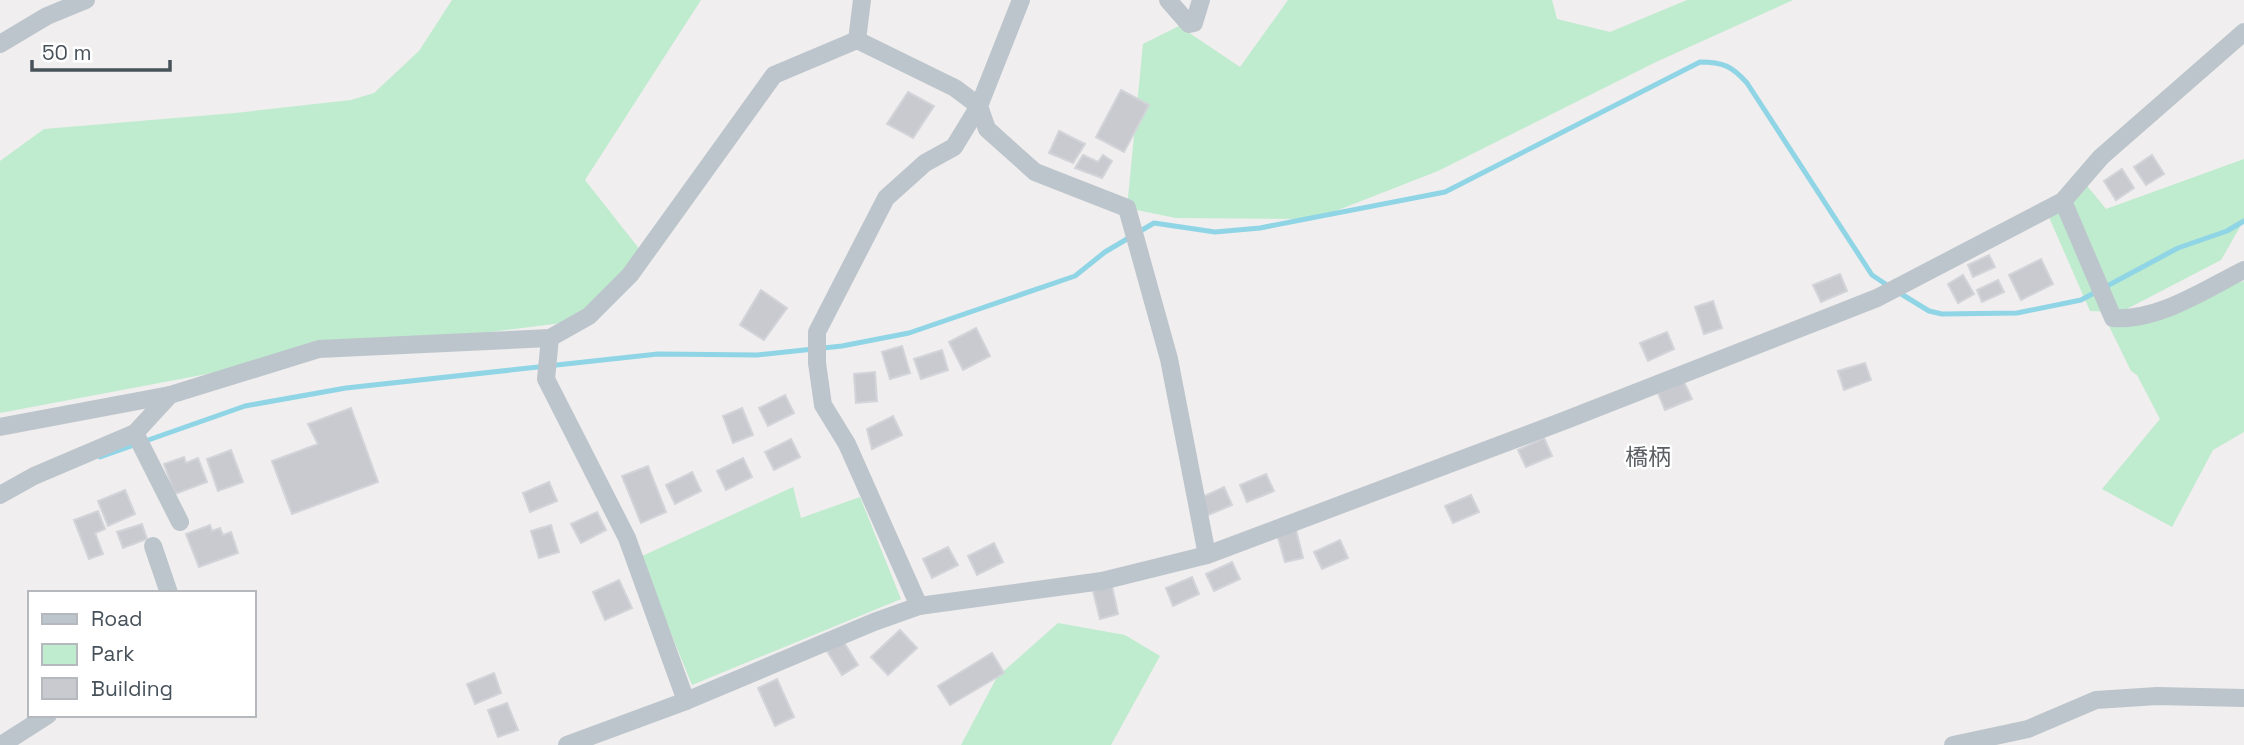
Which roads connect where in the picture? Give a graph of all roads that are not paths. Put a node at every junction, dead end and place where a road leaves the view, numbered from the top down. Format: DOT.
graph roads {
  1 [pos="86,0"];
  2 [pos="862,0"];
  3 [pos="1021,0"];
  4 [pos="1168,0"];
  5 [pos="1201,0"];
  6 [pos="2244,32"];
  7 [pos="857,40"];
  8 [pos="0,44"];
  9 [pos="979,106"];
  10 [pos="2063,201"];
  11 [pos="2244,270"];
  12 [pos="549,347"];
  13 [pos="170,395"];
  14 [pos="0,427"];
  15 [pos="138,439"];
  16 [pos="0,495"];
  17 [pos="180,522"];
  18 [pos="153,546"];
  19 [pos="1207,555"];
  20 [pos="168,591"];
  21 [pos="919,606"];
  22 [pos="2244,698"];
  23 [pos="686,701"];
  24 [pos="45,717"];
  25 [pos="1,745"];
  26 [pos="567,745"];
  27 [pos="1953,745"];
  1 -- 8 [label="street"];
  2 -- 7 [label="street"];
  3 -- 9 [label="street"];
  4 -- 5 [label="street"];
  6 -- 10 [label="street"];
  7 -- 9 [label="street"];
  7 -- 12 [label="street"];
  9 -- 19 [label="street"];
  9 -- 21 [label="street"];
  10 -- 11 [label="street"];
  10 -- 19 [label="street"];
  12 -- 13 [label="street"];
  12 -- 23 [label="street"];
  13 -- 14 [label="street"];
  13 -- 15 [label="street"];
  15 -- 16 [label="street"];
  15 -- 17 [label="street"];
  18 -- 20 [label="street"];
  19 -- 21 [label="street"];
  21 -- 23 [label="street"];
  22 -- 27 [label="street"];
  23 -- 26 [label="street"];
  24 -- 25 [label="street"];
}
